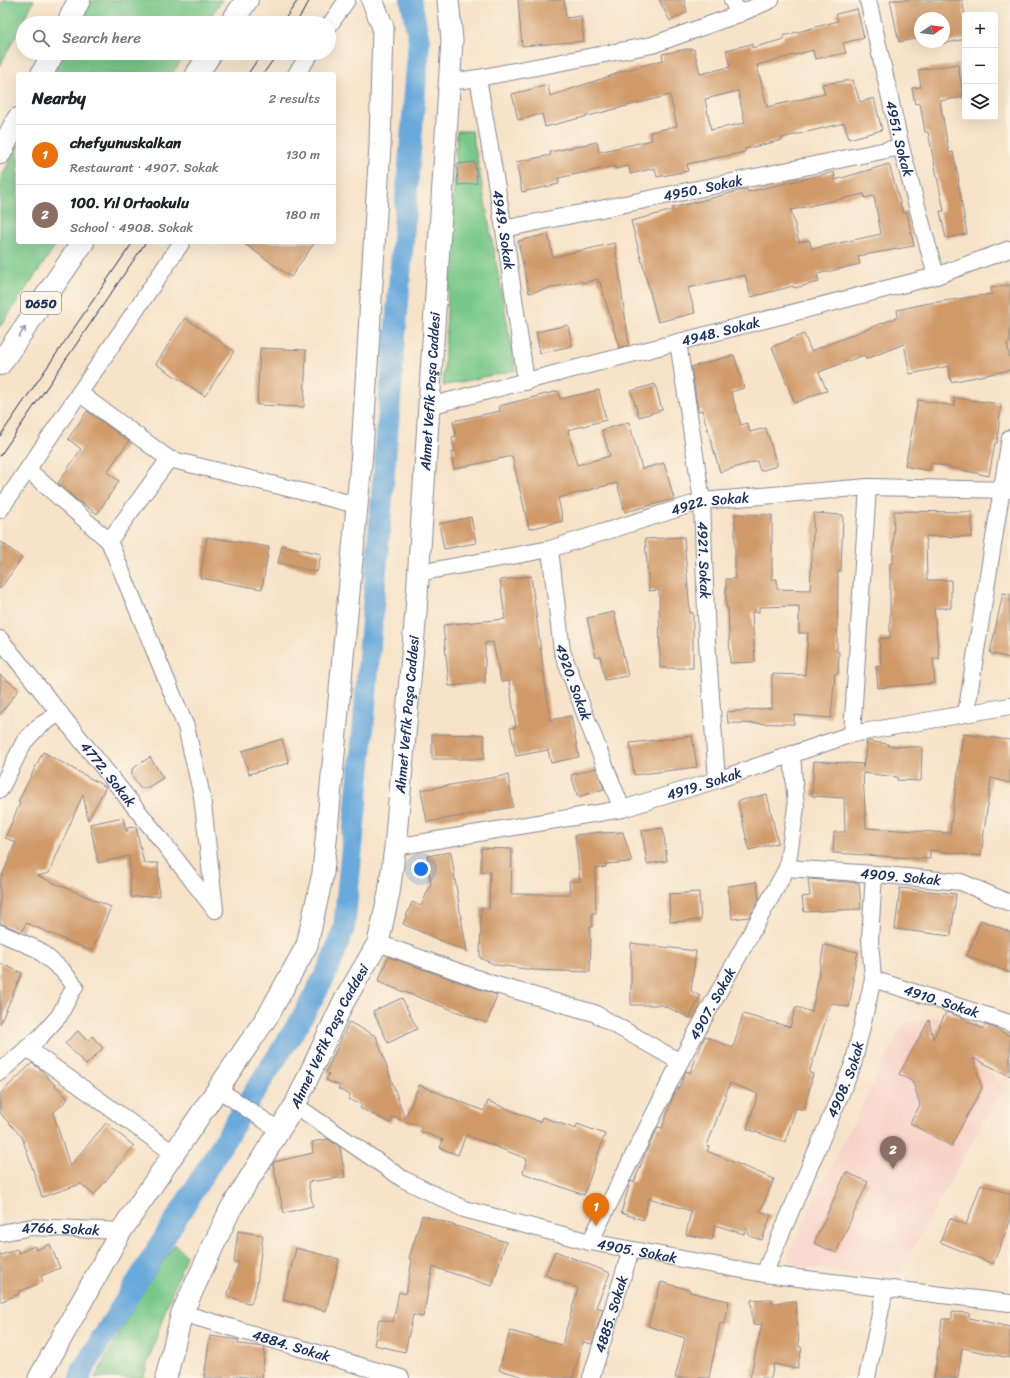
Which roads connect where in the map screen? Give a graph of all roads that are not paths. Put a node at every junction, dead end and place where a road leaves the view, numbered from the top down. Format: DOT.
graph roads {
  1 [pos="79,0"];
  2 [pos="247,0"];
  3 [pos="347,0"];
  4 [pos="372,0"];
  5 [pos="448,0"];
  6 [pos="771,0"];
  7 [pos="868,0"];
  8 [pos="735,7"];
  9 [pos="71,16"];
  10 [pos="236,16"];
  11 [pos="336,16"];
  12 [pos="49,60"];
  13 [pos="206,60"];
  14 [pos="306,60"];
  15 [pos="43,72"];
  16 [pos="198,72"];
  17 [pos="297,72"];
  18 [pos="478,78"];
  19 [pos="450,82"];
  20 [pos="16,123"];
  21 [pos="901,147"];
  22 [pos="0,153"];
  23 [pos="504,229"];
  24 [pos="82,244"];
  25 [pos="181,244"];
  26 [pos="1010,249"];
  27 [pos="936,276"];
  28 [pos="678,342"];
  29 [pos="0,364"];
  30 [pos="526,382"];
  31 [pos="79,394"];
  32 [pos="429,406"];
  33 [pos="1010,438"];
  34 [pos="169,459"];
  35 [pos="28,470"];
  36 [pos="868,487"];
  37 [pos="1006,489"];
  38 [pos="702,501"];
  39 [pos="357,505"];
  40 [pos="0,510"];
  41 [pos="109,541"];
  42 [pos="550,549"];
  43 [pos="418,573"];
  44 [pos="0,639"];
  45 [pos="1010,706"];
  46 [pos="60,714"];
  47 [pos="966,714"];
  48 [pos="852,734"];
  49 [pos="792,754"];
  50 [pos="717,780"];
  51 [pos="0,790"];
  52 [pos="622,809"];
  53 [pos="395,847"];
  54 [pos="787,868"];
  55 [pos="874,874"];
  56 [pos="1010,903"];
  57 [pos="0,933"];
  58 [pos="378,943"];
  59 [pos="873,979"];
  60 [pos="1010,1023"];
  61 [pos="27,1048"];
  62 [pos="680,1062"];
  63 [pos="0,1072"];
  64 [pos="218,1089"];
  65 [pos="296,1105"];
  66 [pos="280,1131"];
  67 [pos="173,1153"];
  68 [pos="121,1231"];
  69 [pos="0,1233"];
  70 [pos="590,1242"];
  71 [pos="631,1250"];
  72 [pos="764,1274"];
  73 [pos="885,1289"];
  74 [pos="1009,1300"];
  75 [pos="182,1313"];
  76 [pos="39,1378"];
  77 [pos="166,1378"];
  78 [pos="401,1378"];
  79 [pos="591,1378"];
  80 [pos="867,1378"];
  1 -- 9 [label="highway"];
  2 -- 10 [label="highway"];
  3 -- 11 [label="street"];
  4 -- 39 [label="street"];
  5 -- 19 [label="street, Ahmet Vefik Paşa Caddesi"];
  6 -- 8 [label="street"];
  7 -- 21 [label="street, 4951. Sokak"];
  8 -- 18 [label="street"];
  12 -- 15 [label="highway"];
  13 -- 16 [label="highway"];
  14 -- 17 [label="street"];
  18 -- 19 [label="street"];
  18 -- 23 [label="street, 4949. Sokak"];
  19 -- 32 [label="street, Ahmet Vefik Paşa Caddesi"];
  20 -- 22 [label="highway"];
  21 -- 23 [label="street, 4950. Sokak"];
  21 -- 27 [label="street, 4951. Sokak"];
  23 -- 30 [label="street, 4949. Sokak"];
  29 -- 24 [label="highway, D650, one-way"];
  25 -- 31 [label="street"];
  26 -- 27 [label="street, 4948. Sokak"];
  27 -- 28 [label="street, 4948. Sokak"];
  28 -- 30 [label="street, 4948. Sokak"];
  28 -- 38 [label="street, 4921. Sokak"];
  30 -- 32 [label="street, 4948. Sokak"];
  31 -- 34 [label="street"];
  31 -- 35 [label="street"];
  32 -- 43 [label="street, Ahmet Vefik Paşa Caddesi"];
  33 -- 37 [label="street"];
  34 -- 39 [label="street"];
  34 -- 41 [label="street"];
  35 -- 40 [label="street"];
  35 -- 41 [label="street"];
  36 -- 37 [label="street, 4922. Sokak"];
  36 -- 38 [label="street, 4922. Sokak"];
  36 -- 48 [label="street"];
  37 -- 47 [label="street"];
  38 -- 42 [label="street, 4922. Sokak"];
  38 -- 50 [label="street, 4921. Sokak"];
  39 -- 64 [label="street"];
  41 -- 46 [label="street, 4772. Sokak"];
  42 -- 43 [label="street, 4922. Sokak"];
  42 -- 52 [label="street, 4920. Sokak"];
  43 -- 53 [label="street, Ahmet Vefik Paşa Caddesi"];
  44 -- 46 [label="street, 4772. Sokak"];
  45 -- 47 [label="street, 4919. Sokak"];
  46 -- 51 [label="street"];
  47 -- 48 [label="street, 4919. Sokak"];
  48 -- 49 [label="street, 4919. Sokak"];
  49 -- 50 [label="street, 4919. Sokak"];
  49 -- 54 [label="street, 4907. Sokak"];
  50 -- 52 [label="street, 4919. Sokak"];
  52 -- 53 [label="street, 4919. Sokak"];
  53 -- 58 [label="street, Ahmet Vefik Paşa Caddesi"];
  54 -- 55 [label="street, 4909. Sokak"];
  54 -- 62 [label="street, 4907. Sokak"];
  55 -- 56 [label="street, 4909. Sokak"];
  55 -- 59 [label="street, 4908. Sokak"];
  57 -- 61 [label="street"];
  58 -- 62 [label="street"];
  58 -- 65 [label="street, Ahmet Vefik Paşa Caddesi"];
  59 -- 60 [label="street, 4910. Sokak"];
  59 -- 72 [label="street, 4908. Sokak"];
  61 -- 63 [label="street"];
  61 -- 67 [label="street"];
  62 -- 70 [label="street, 4907. Sokak"];
  64 -- 66 [label="street"];
  64 -- 67 [label="street"];
  65 -- 66 [label="street, Ahmet Vefik Paşa Caddesi"];
  65 -- 70 [label="street, 4905. Sokak"];
  66 -- 75 [label="street, Ahmet Vefik Paşa Caddesi"];
  67 -- 68 [label="street"];
  68 -- 69 [label="street, 4766. Sokak"];
  68 -- 76 [label="street"];
  70 -- 71 [label="street, 4905. Sokak"];
  71 -- 72 [label="street, 4905. Sokak"];
  71 -- 79 [label="street, 4885. Sokak"];
  72 -- 73 [label="street, 4905. Sokak"];
  73 -- 74 [label="street, 4905. Sokak"];
  73 -- 80 [label="street"];
  75 -- 77 [label="street, Ahmet Vefik Paşa Caddesi"];
  75 -- 78 [label="street, 4884. Sokak"];
}
